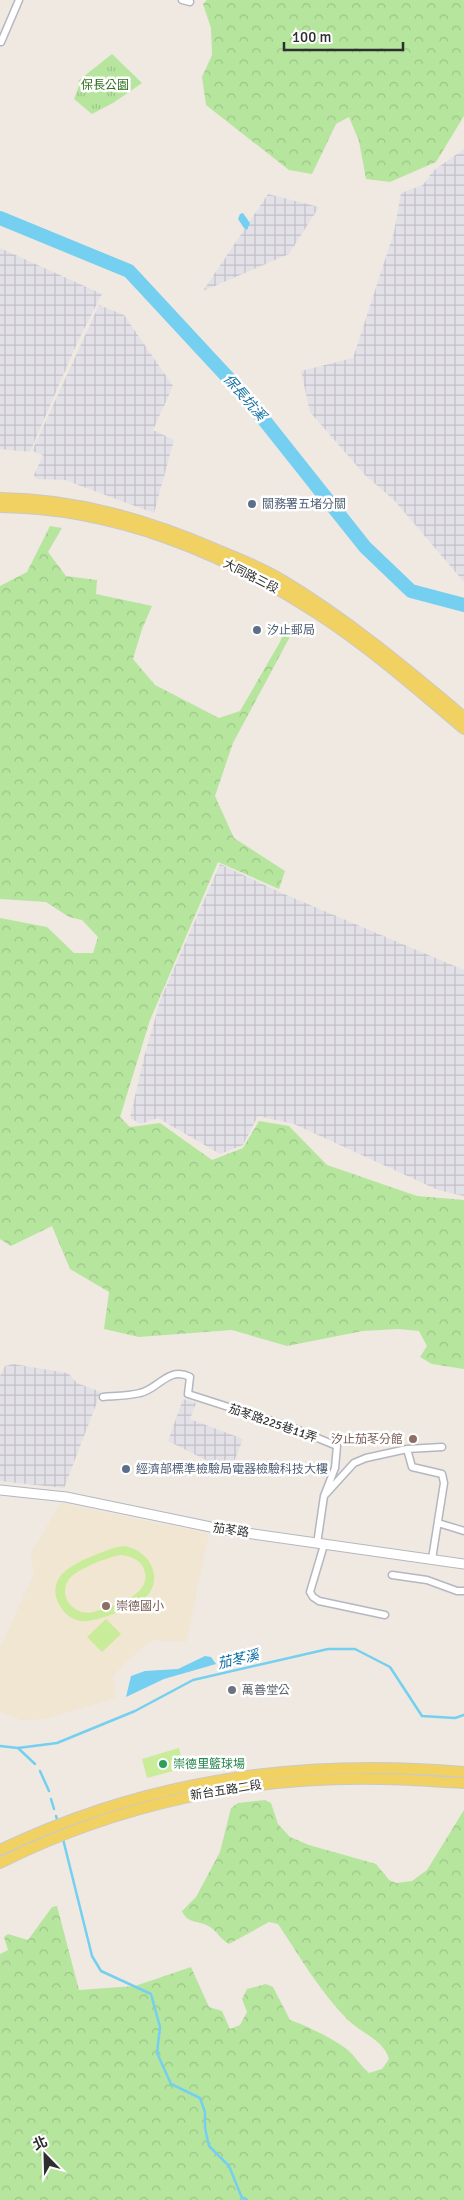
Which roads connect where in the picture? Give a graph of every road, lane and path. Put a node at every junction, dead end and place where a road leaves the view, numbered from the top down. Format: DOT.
graph roads {
  1 [pos="19,0"];
  2 [pos="182,0"];
  3 [pos="190,2"];
  4 [pos="1,42"];
  5 [pos="0,498"];
  6 [pos="0,507"];
  7 [pos="464,717"];
  8 [pos="464,729"];
  9 [pos="104,1397"];
  10 [pos="442,1447"];
  11 [pos="407,1449"];
  12 [pos="0,1490"];
  13 [pos="324,1496"];
  14 [pos="438,1523"];
  15 [pos="464,1531"];
  16 [pos="321,1544"];
  17 [pos="432,1559"];
  18 [pos="464,1564"];
  19 [pos="392,1575"];
  20 [pos="464,1591"];
  21 [pos="385,1615"];
  22 [pos="464,1772"];
  23 [pos="464,1783"];
  24 [pos="0,1850"];
  25 [pos="0,1863"];
  1 -- 4 [label="street"];
  2 -- 3 [label="street"];
  5 -- 7 [label="main road, 大同路三段"];
  6 -- 8 [label="main road, 大同路三段"];
  9 -- 13 [label="street, 茄苳路225巷11弄"];
  10 -- 11 [label="street"];
  11 -- 13 [label="street"];
  11 -- 14 [label="street"];
  12 -- 16 [label="street, 茄苳路"];
  13 -- 16 [label="street"];
  14 -- 15 [label="street"];
  14 -- 17 [label="street"];
  16 -- 17 [label="street, 茄苳路"];
  16 -- 21 [label="street"];
  17 -- 18 [label="street, 茄苳路"];
  19 -- 20 [label="street"];
  22 -- 24 [label="main road, 新台五路二段"];
  23 -- 25 [label="main road, 新台五路二段"];
}
